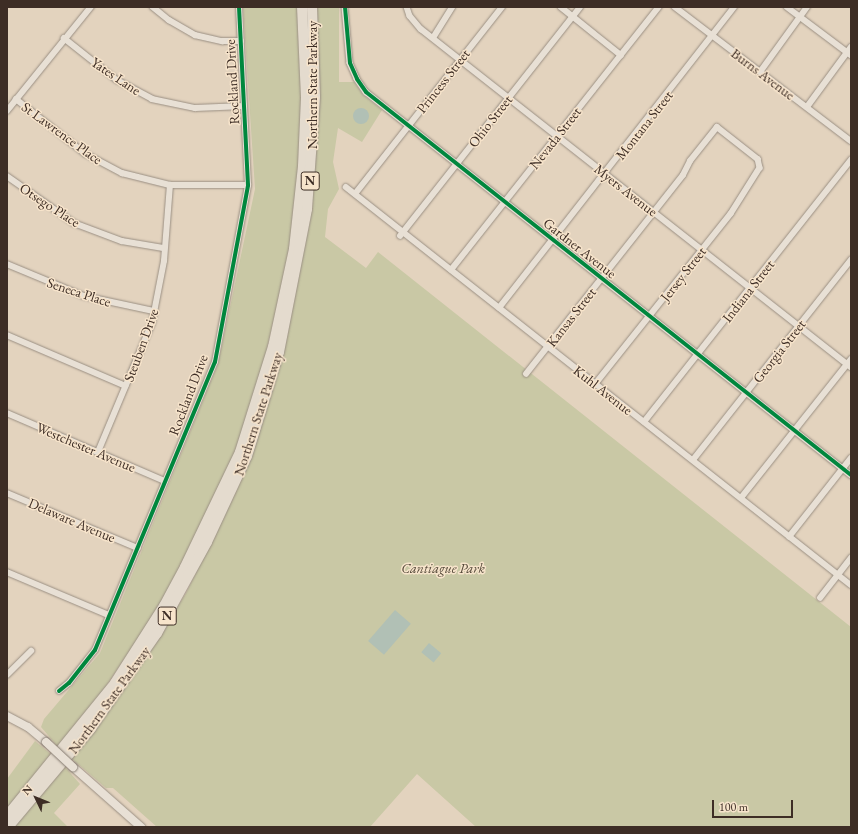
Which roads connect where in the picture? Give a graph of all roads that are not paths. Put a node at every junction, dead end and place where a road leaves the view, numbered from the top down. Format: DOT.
graph roads {
  1 [pos="91,7"];
  2 [pos="153,7"];
  3 [pos="239,7"];
  4 [pos="302,7"];
  5 [pos="312,7"];
  6 [pos="345,7"];
  7 [pos="408,7"];
  8 [pos="452,7"];
  9 [pos="502,7"];
  10 [pos="561,7"];
  11 [pos="580,7"];
  12 [pos="659,7"];
  13 [pos="675,7"];
  14 [pos="734,7"];
  15 [pos="787,7"];
  16 [pos="807,7"];
  17 [pos="573,16"];
  18 [pos="800,17"];
  19 [pos="713,36"];
  20 [pos="64,38"];
  21 [pos="433,38"];
  22 [pos="241,41"];
  23 [pos="850,52"];
  24 [pos="621,55"];
  25 [pos="460,60"];
  26 [pos="760,72"];
  27 [pos="509,98"];
  28 [pos="16,99"];
  29 [pos="244,106"];
  30 [pos="807,107"];
  31 [pos="7,111"];
  32 [pos="408,126"];
  33 [pos="717,127"];
  34 [pos="557,136"];
  35 [pos="851,141"];
  36 [pos="851,160"];
  37 [pos="456,164"];
  38 [pos="605,174"];
  39 [pos="7,176"];
  40 [pos="248,184"];
  41 [pos="170,186"];
  42 [pos="346,187"];
  43 [pos="355,194"];
  44 [pos="505,202"];
  45 [pos="654,212"];
  46 [pos="401,234"];
  47 [pos="553,240"];
  48 [pos="164,248"];
  49 [pos="702,250"];
  50 [pos="851,260"];
  51 [pos="7,264"];
  52 [pos="451,270"];
  53 [pos="601,278"];
  54 [pos="750,288"];
  55 [pos="499,308"];
  56 [pos="154,311"];
  57 [pos="650,317"];
  58 [pos="798,326"];
  59 [pos="7,335"];
  60 [pos="548,346"];
  61 [pos="276,349"];
  62 [pos="698,355"];
  63 [pos="851,359"];
  64 [pos="849,366"];
  65 [pos="269,372"];
  66 [pos="526,374"];
  67 [pos="596,384"];
  68 [pos="126,386"];
  69 [pos="746,393"];
  70 [pos="7,413"];
  71 [pos="644,422"];
  72 [pos="794,431"];
  73 [pos="98,452"];
  74 [pos="851,458"];
  75 [pos="693,460"];
  76 [pos="843,469"];
  77 [pos="851,476"];
  78 [pos="166,481"];
  79 [pos="7,493"];
  80 [pos="741,498"];
  81 [pos="789,537"];
  82 [pos="138,548"];
  83 [pos="851,558"];
  84 [pos="7,572"];
  85 [pos="838,575"];
  86 [pos="851,585"];
  87 [pos="820,598"];
  88 [pos="109,615"];
  89 [pos="31,651"];
  90 [pos="7,675"];
  91 [pos="59,691"];
  92 [pos="7,716"];
  93 [pos="7,816"];
  94 [pos="8,827"];
  95 [pos="141,827"];
  1 -- 20 [label="street"];
  2 -- 22 [label="street"];
  3 -- 22 [label="street, Rockland Drive"];
  4 -- 61 [label="highway, Northern State Parkway / N"];
  5 -- 61 [label="highway, Northern State Parkway / N"];
  6 -- 32 [label="street, Gardner Avenue"];
  7 -- 21 [label="street, Myers Avenue"];
  8 -- 21 [label="street"];
  9 -- 25 [label="street, Princess Street"];
  10 -- 17 [label="street"];
  11 -- 17 [label="street, Ohio Street"];
  12 -- 24 [label="street, Nevada Street"];
  13 -- 19 [label="street, Burns Avenue"];
  14 -- 19 [label="street, Montana Street"];
  15 -- 18 [label="street"];
  16 -- 18 [label="street"];
  17 -- 24 [label="street"];
  17 -- 27 [label="street, Ohio Street"];
  18 -- 23 [label="street"];
  18 -- 26 [label="street"];
  19 -- 26 [label="street, Burns Avenue"];
  19 -- 38 [label="street, Montana Street"];
  20 -- 28 [label="street"];
  20 -- 29 [label="street, Yates Lane"];
  21 -- 25 [label="street, Myers Avenue"];
  22 -- 29 [label="street, Rockland Drive"];
  23 -- 30 [label="street"];
  24 -- 34 [label="street, Nevada Street"];
  25 -- 27 [label="street, Myers Avenue"];
  25 -- 32 [label="street, Princess Street"];
  26 -- 30 [label="street, Burns Avenue"];
  27 -- 34 [label="street, Myers Avenue"];
  27 -- 37 [label="street, Ohio Street"];
  28 -- 31 [label="street"];
  28 -- 41 [label="street, St Lawrence Place"];
  29 -- 40 [label="street, Rockland Drive"];
  30 -- 35 [label="street, Burns Avenue"];
  32 -- 37 [label="street, Gardner Avenue"];
  32 -- 43 [label="street, Princess Street"];
  33 -- 45 [label="street, Kansas Street"];
  33 -- 49 [label="street, Jersey Street"];
  34 -- 38 [label="street, Myers Avenue"];
  34 -- 44 [label="street, Nevada Street"];
  36 -- 54 [label="street, Indiana Street"];
  37 -- 44 [label="street, Gardner Avenue"];
  37 -- 46 [label="street, Ohio Street"];
  38 -- 45 [label="street, Myers Avenue"];
  38 -- 47 [label="street, Montana Street"];
  39 -- 48 [label="street, Otsego Place"];
  40 -- 41 [label="street, St Lawrence Place"];
  40 -- 78 [label="street, Rockland Drive"];
  41 -- 48 [label="street, Steuben Drive"];
  42 -- 43 [label="street, Kuhl Avenue"];
  43 -- 46 [label="street, Kuhl Avenue"];
  44 -- 47 [label="street, Gardner Avenue"];
  44 -- 52 [label="street, Nevada Street"];
  45 -- 49 [label="street, Myers Avenue"];
  45 -- 53 [label="street, Kansas Street"];
  46 -- 52 [label="street, Kuhl Avenue"];
  47 -- 53 [label="street, Gardner Avenue"];
  47 -- 55 [label="street, Montana Street"];
  48 -- 56 [label="street, Steuben Drive"];
  49 -- 54 [label="street, Myers Avenue"];
  49 -- 57 [label="street, Jersey Street"];
  50 -- 58 [label="street, Georgia Street"];
  51 -- 56 [label="street, Seneca Place"];
  52 -- 55 [label="street, Kuhl Avenue"];
  53 -- 57 [label="street, Gardner Avenue"];
  53 -- 60 [label="street, Kansas Street"];
  54 -- 58 [label="street, Myers Avenue"];
  54 -- 62 [label="street, Indiana Street"];
  55 -- 60 [label="street, Kuhl Avenue"];
  56 -- 68 [label="street, Steuben Drive"];
  57 -- 62 [label="street, Gardner Avenue"];
  57 -- 67 [label="street, Jersey Street"];
  58 -- 64 [label="street, Myers Avenue"];
  58 -- 69 [label="street, Georgia Street"];
  59 -- 68 [label="street"];
  60 -- 66 [label="street, Kansas Street"];
  60 -- 67 [label="street, Kuhl Avenue"];
  61 -- 65 [label="highway, Northern State Parkway / N"];
  62 -- 69 [label="street, Gardner Avenue"];
  62 -- 71 [label="street, Indiana Street"];
  63 -- 64 [label="street"];
  64 -- 72 [label="street"];
  65 -- 93 [label="highway, Northern State Parkway / N"];
  65 -- 94 [label="highway, Northern State Parkway / N"];
  67 -- 71 [label="street, Kuhl Avenue"];
  68 -- 73 [label="street, Steuben Drive"];
  69 -- 72 [label="street, Gardner Avenue"];
  69 -- 75 [label="street, Georgia Street"];
  70 -- 73 [label="street, Westchester Avenue"];
  71 -- 75 [label="street, Kuhl Avenue"];
  72 -- 76 [label="street, Gardner Avenue"];
  72 -- 80 [label="street"];
  73 -- 78 [label="street, Westchester Avenue"];
  74 -- 76 [label="street"];
  75 -- 80 [label="street, Kuhl Avenue"];
  76 -- 77 [label="street, Gardner Avenue"];
  76 -- 81 [label="street"];
  78 -- 82 [label="street, Rockland Drive"];
  79 -- 82 [label="street, Delaware Avenue"];
  80 -- 81 [label="street, Kuhl Avenue"];
  81 -- 85 [label="street, Kuhl Avenue"];
  82 -- 88 [label="street, Rockland Drive"];
  83 -- 85 [label="street"];
  84 -- 88 [label="street"];
  85 -- 86 [label="street, Kuhl Avenue"];
  85 -- 87 [label="street"];
  88 -- 91 [label="street, Rockland Drive"];
  89 -- 90 [label="street"];
  92 -- 95 [label="main road, bridge"];
}
